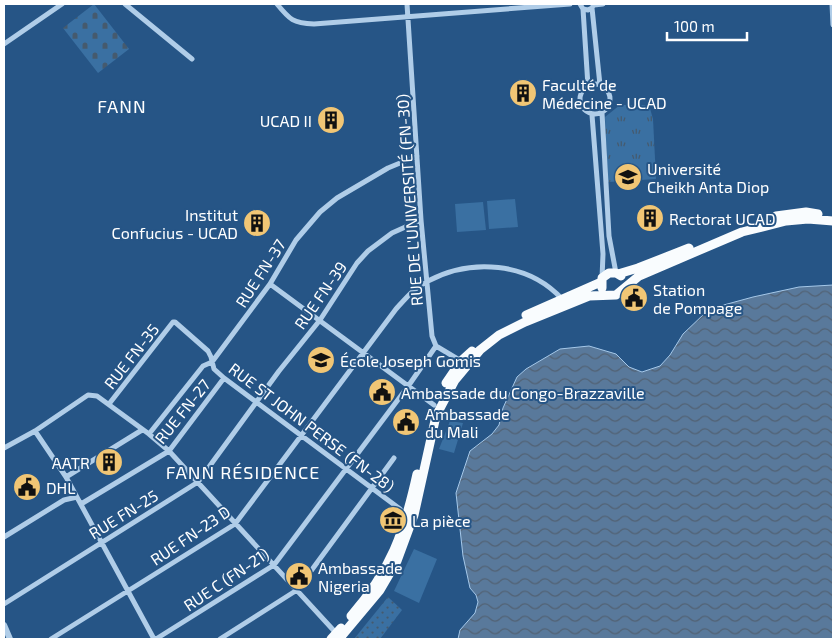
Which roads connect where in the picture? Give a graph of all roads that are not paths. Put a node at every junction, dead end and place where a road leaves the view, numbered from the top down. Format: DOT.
graph roads {
  1 [pos="62,4"];
  2 [pos="125,4"];
  3 [pos="277,4"];
  4 [pos="407,4"];
  5 [pos="570,4"];
  6 [pos="603,4"];
  7 [pos="832,4"];
  8 [pos="582,6"];
  9 [pos="593,6"];
  10 [pos="408,17"];
  11 [pos="833,25"];
  12 [pos="4,44"];
  13 [pos="192,59"];
  14 [pos="600,85"];
  15 [pos="588,86"];
  16 [pos="602,113"];
  17 [pos="592,115"];
  18 [pos="417,156"];
  19 [pos="833,215"];
  20 [pos="420,220"];
  21 [pos="833,221"];
  22 [pos="617,273"];
  23 [pos="602,280"];
  24 [pos="427,281"];
  25 [pos="270,284"];
  26 [pos="623,288"];
  27 [pos="610,294"];
  28 [pos="563,300"];
  29 [pos="320,320"];
  30 [pos="173,322"];
  31 [pos="436,346"];
  32 [pos="363,353"];
  33 [pos="461,361"];
  34 [pos="212,362"];
  35 [pos="224,378"];
  36 [pos="409,386"];
  37 [pos="257,403"];
  38 [pos="109,404"];
  39 [pos="434,405"];
  40 [pos="142,430"];
  41 [pos="35,432"];
  42 [pos="149,434"];
  43 [pos="302,436"];
  44 [pos="4,448"];
  45 [pos="169,451"];
  46 [pos="394,458"];
  47 [pos="346,469"];
  48 [pos="66,477"];
  49 [pos="198,482"];
  50 [pos="372,489"];
  51 [pos="77,497"];
  52 [pos="81,504"];
  53 [pos="400,509"];
  54 [pos="235,524"];
  55 [pos="4,537"];
  56 [pos="101,543"];
  57 [pos="274,566"];
  58 [pos="297,590"];
  59 [pos="128,592"];
  60 [pos="4,604"];
  61 [pos="4,625"];
  62 [pos="335,637"];
  63 [pos="10,639"];
  64 [pos="51,639"];
  65 [pos="155,639"];
  66 [pos="220,639"];
  1 -- 12 [label="street"];
  2 -- 13 [label="street"];
  3 -- 10 [label="street"];
  4 -- 10 [label="street, RUE DE L'UNIVERSITÉ (FN-30)"];
  5 -- 10 [label="street"];
  6 -- 9 [label="street"];
  7 -- 11 [label="street"];
  8 -- 9 [label="street"];
  8 -- 15 [label="street"];
  9 -- 14 [label="street"];
  10 -- 18 [label="street, RUE DE L'UNIVERSITÉ (FN-30)"];
  14 -- 15 [label="street"];
  14 -- 16 [label="street"];
  15 -- 17 [label="street"];
  16 -- 17 [label="street"];
  16 -- 22 [label="street"];
  17 -- 23 [label="street"];
  18 -- 20 [label="street, RUE DE L'UNIVERSITÉ (FN-30)"];
  18 -- 25 [label="street, RUE FN-37"];
  19 -- 22 [label="highway"];
  20 -- 24 [label="street, RUE DE L'UNIVERSITÉ (FN-30)"];
  20 -- 29 [label="street, RUE FN-39"];
  21 -- 26 [label="highway"];
  22 -- 23 [label="highway"];
  22 -- 26 [label="highway"];
  23 -- 27 [label="highway"];
  23 -- 28 [label="highway"];
  24 -- 28 [label="street, RUE FN-23 D"];
  24 -- 31 [label="street, RUE DE L'UNIVERSITÉ (FN-30)"];
  24 -- 32 [label="street, RUE FN-23 D"];
  25 -- 29 [label="street"];
  25 -- 34 [label="street, RUE FN-37"];
  26 -- 27 [label="highway"];
  27 -- 62 [label="highway"];
  28 -- 33 [label="highway"];
  29 -- 32 [label="street"];
  29 -- 37 [label="street, RUE FN-39"];
  30 -- 34 [label="street, RUE ST JOHN PERSE (FN-28)"];
  30 -- 38 [label="street, RUE FN-35"];
  31 -- 33 [label="street"];
  31 -- 36 [label="street"];
  32 -- 36 [label="street"];
  32 -- 43 [label="street, RUE FN-23 D"];
  33 -- 39 [label="highway"];
  34 -- 35 [label="street, RUE ST JOHN PERSE (FN-28)"];
  34 -- 42 [label="street, RUE FN-37"];
  35 -- 37 [label="street, RUE ST JOHN PERSE (FN-28)"];
  35 -- 45 [label="street, RUE FN-27"];
  36 -- 39 [label="street"];
  36 -- 47 [label="street, RUE C (FN-21)"];
  37 -- 43 [label="street, RUE ST JOHN PERSE (FN-28)"];
  37 -- 49 [label="street, RUE FN-25"];
  38 -- 40 [label="street"];
  38 -- 41 [label="street"];
  39 -- 62 [label="highway"];
  40 -- 42 [label="street"];
  40 -- 48 [label="street"];
  41 -- 44 [label="street"];
  41 -- 48 [label="street"];
  42 -- 45 [label="street"];
  43 -- 47 [label="street, RUE ST JOHN PERSE (FN-28)"];
  43 -- 54 [label="street, RUE FN-23 D"];
  45 -- 49 [label="street"];
  45 -- 52 [label="street, RUE FN-27"];
  46 -- 50 [label="street"];
  47 -- 50 [label="street, RUE ST JOHN PERSE (FN-28)"];
  47 -- 57 [label="street, RUE C (FN-21)"];
  48 -- 51 [label="street"];
  49 -- 54 [label="street"];
  49 -- 56 [label="street, RUE FN-25"];
  50 -- 53 [label="street, RUE ST JOHN PERSE (FN-28)"];
  50 -- 58 [label="street"];
  51 -- 52 [label="street"];
  51 -- 55 [label="street"];
  52 -- 56 [label="street"];
  54 -- 57 [label="street"];
  54 -- 59 [label="street, RUE FN-23 D"];
  56 -- 59 [label="street"];
  56 -- 60 [label="street, RUE FN-25"];
  57 -- 58 [label="street"];
  57 -- 65 [label="street, RUE C (FN-21)"];
  58 -- 62 [label="street"];
  58 -- 66 [label="street"];
  59 -- 64 [label="street, RUE FN-23 D"];
  59 -- 65 [label="street"];
  61 -- 63 [label="street"];
}
